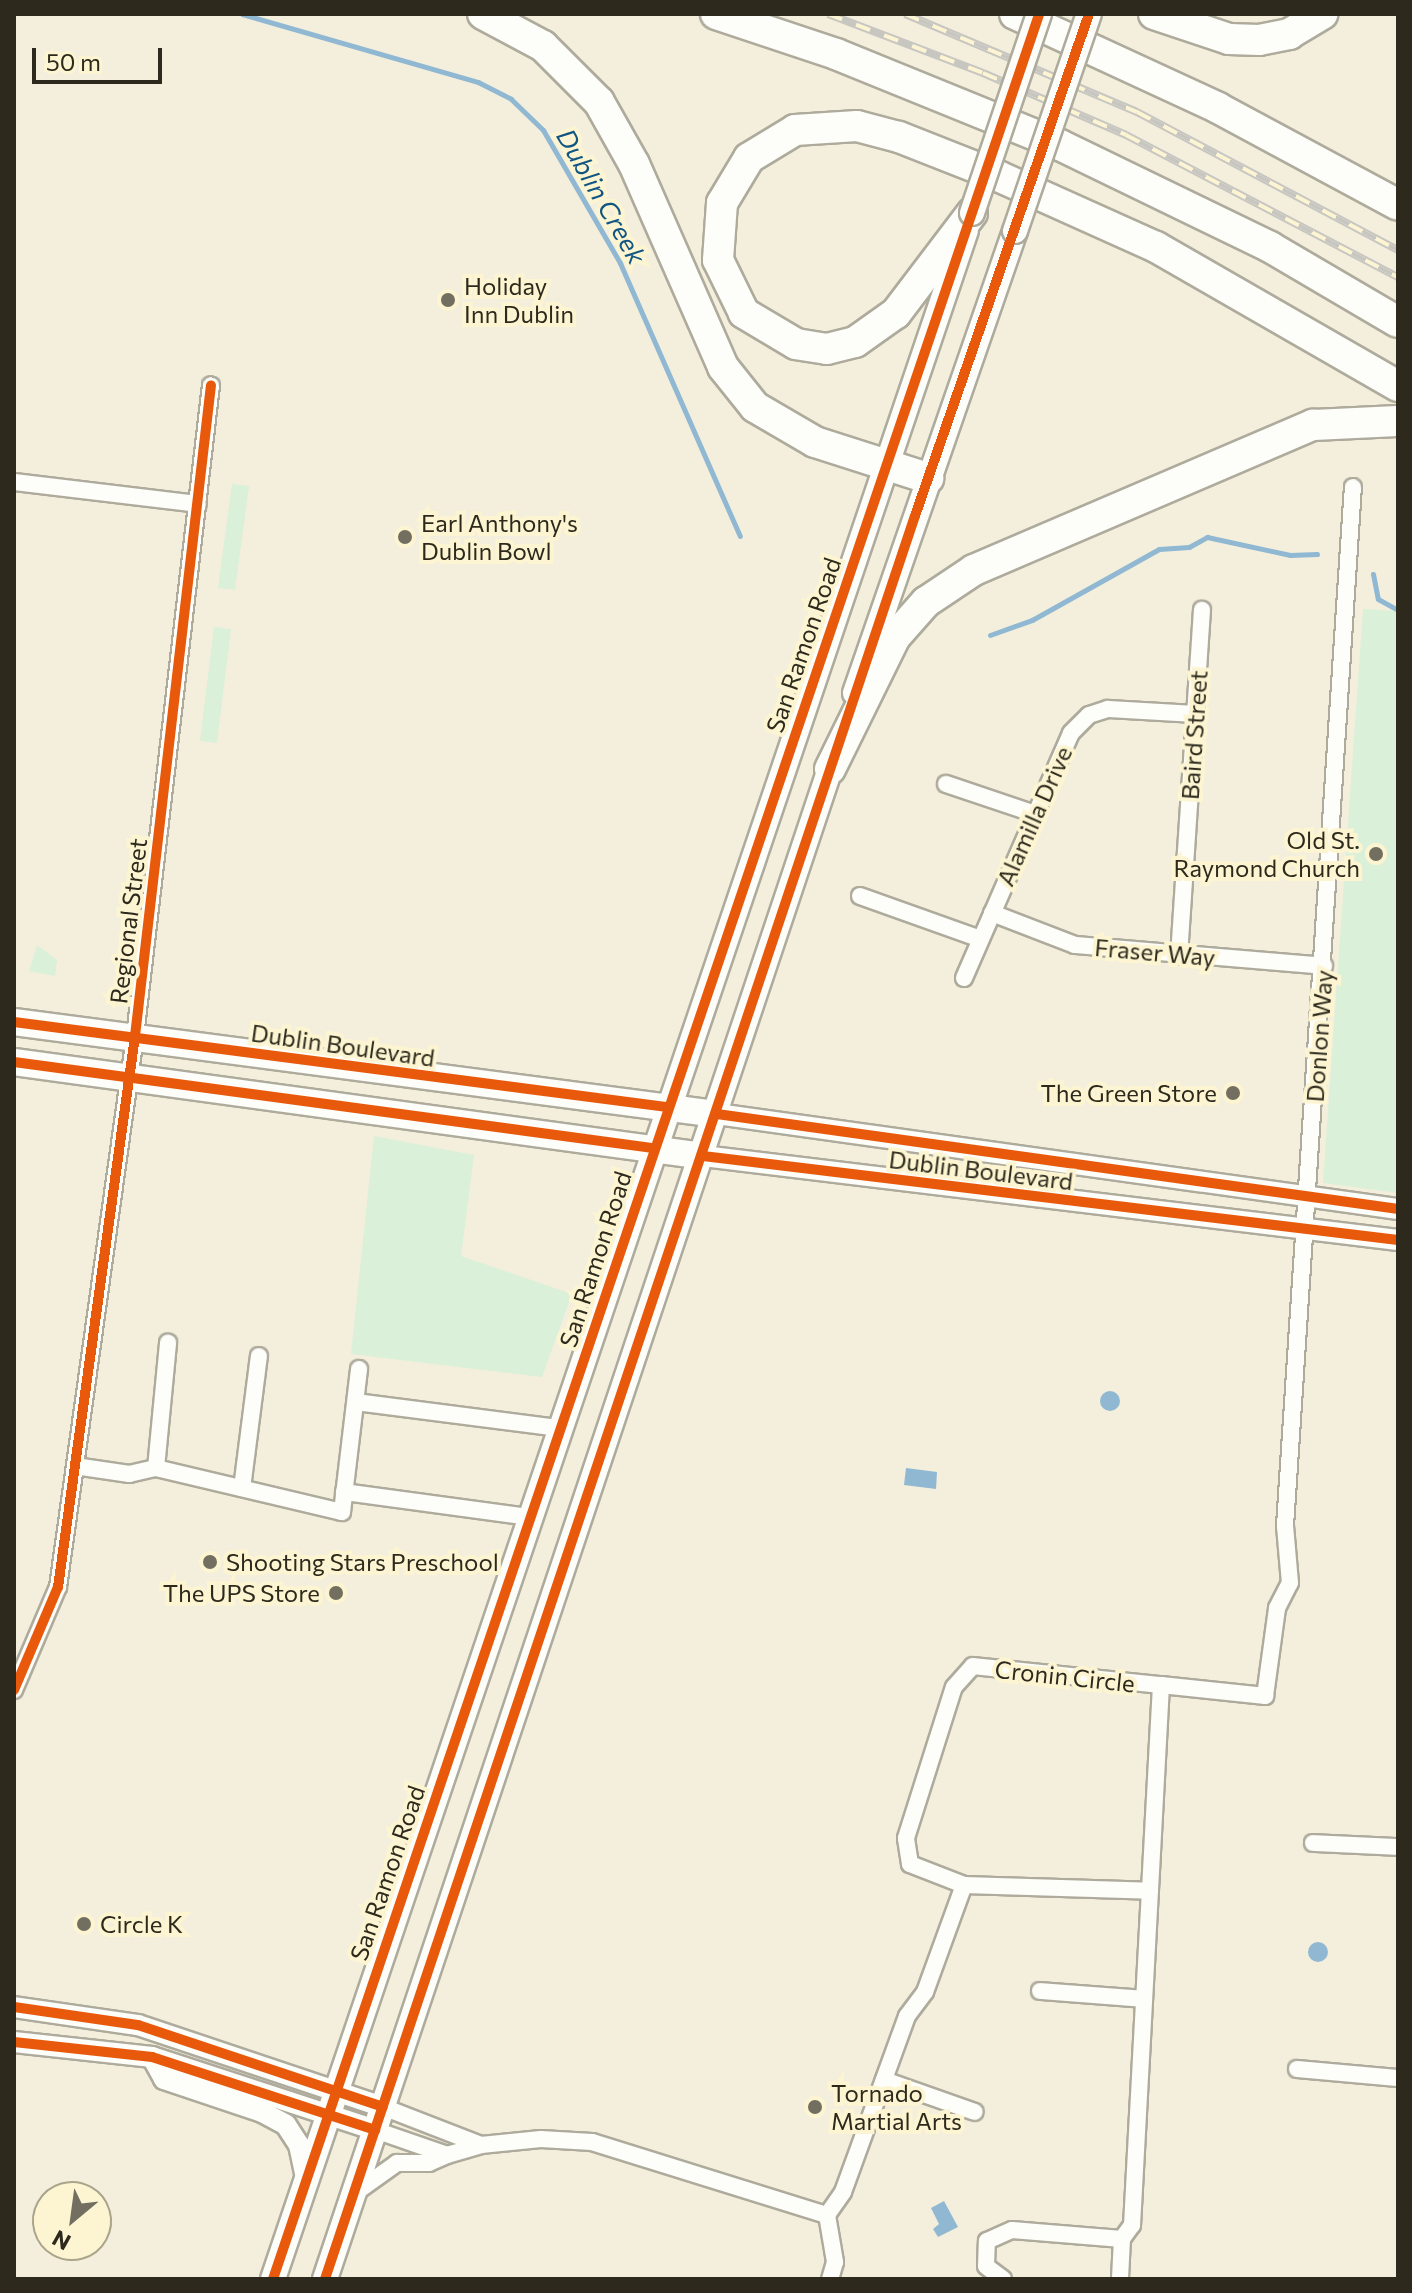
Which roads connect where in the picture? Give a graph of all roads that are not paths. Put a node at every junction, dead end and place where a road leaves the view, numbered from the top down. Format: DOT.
graph roads {
  1 [pos="483,14"];
  2 [pos="716,14"];
  3 [pos="1015,14"];
  4 [pos="1039,14"];
  5 [pos="1089,14"];
  6 [pos="1154,14"];
  7 [pos="1322,14"];
  8 [pos="1398,205"];
  9 [pos="972,213"];
  10 [pos="1398,322"];
  11 [pos="211,385"];
  12 [pos="1398,386"];
  13 [pos="1398,421"];
  14 [pos="886,466"];
  15 [pos="928,478"];
  16 [pos="14,482"];
  17 [pos="1353,487"];
  18 [pos="198,504"];
  19 [pos="1202,610"];
  20 [pos="1196,714"];
  21 [pos="830,769"];
  22 [pos="946,784"];
  23 [pos="1035,814"];
  24 [pos="860,896"];
  25 [pos="992,913"];
  26 [pos="981,939"];
  27 [pos="1179,956"];
  28 [pos="1324,966"];
  29 [pos="964,978"];
  30 [pos="14,1022"];
  31 [pos="135,1036"];
  32 [pos="14,1062"];
  33 [pos="129,1077"];
  34 [pos="667,1107"];
  35 [pos="717,1114"];
  36 [pos="653,1148"];
  37 [pos="703,1156"];
  38 [pos="1308,1197"];
  39 [pos="1398,1209"];
  40 [pos="1306,1229"];
  41 [pos="1398,1240"];
  42 [pos="168,1343"];
  43 [pos="259,1356"];
  44 [pos="359,1369"];
  45 [pos="356,1402"];
  46 [pos="559,1428"];
  47 [pos="75,1466"];
  48 [pos="156,1468"];
  49 [pos="242,1488"];
  50 [pos="344,1492"];
  51 [pos="529,1517"];
  52 [pos="1161,1685"];
  53 [pos="14,1690"];
  54 [pos="1313,1843"];
  55 [pos="1398,1847"];
  56 [pos="964,1885"];
  57 [pos="1150,1891"];
  58 [pos="1040,1991"];
  59 [pos="1144,1999"];
  60 [pos="14,2007"];
  61 [pos="14,2042"];
  62 [pos="152,2057"];
  63 [pos="1297,2069"];
  64 [pos="1398,2078"];
  65 [pos="884,2080"];
  66 [pos="332,2102"];
  67 [pos="383,2107"];
  68 [pos="975,2112"];
  69 [pos="375,2130"];
  70 [pos="481,2145"];
  71 [pos="447,2155"];
  72 [pos="306,2178"];
  73 [pos="353,2194"];
  74 [pos="827,2215"];
  75 [pos="1122,2239"];
  76 [pos="273,2279"];
  77 [pos="325,2279"];
  78 [pos="830,2279"];
  79 [pos="1003,2279"];
  80 [pos="1120,2279"];
  1 -- 14 [label="highway"];
  2 -- 10 [label="highway"];
  3 -- 8 [label="highway"];
  4 -- 9 [label="main road, San Ramon Road, bridge"];
  5 -- 15 [label="main road, bridge"];
  6 -- 7 [label="highway"];
  9 -- 12 [label="highway"];
  9 -- 14 [label="main road, San Ramon Road"];
  11 -- 18 [label="street, Regional Street"];
  13 -- 21 [label="highway"];
  14 -- 15 [label="highway"];
  14 -- 34 [label="main road, San Ramon Road"];
  15 -- 21 [label="main road"];
  16 -- 18 [label="street"];
  17 -- 28 [label="street, Donlon Way"];
  18 -- 31 [label="street, Regional Street"];
  19 -- 20 [label="street, Baird Street"];
  20 -- 23 [label="street, Alamilla Drive"];
  20 -- 27 [label="street, Baird Street"];
  21 -- 35 [label="main road"];
  22 -- 23 [label="street"];
  23 -- 25 [label="street, Alamilla Drive"];
  24 -- 26 [label="street"];
  25 -- 26 [label="street, Alamilla Drive"];
  25 -- 27 [label="street, Fraser Way"];
  26 -- 29 [label="street, Alamilla Drive"];
  27 -- 28 [label="street, Fraser Way"];
  28 -- 38 [label="street, Donlon Way"];
  30 -- 31 [label="main road, Dublin Boulevard"];
  31 -- 33 [label="street, Regional Street"];
  31 -- 34 [label="main road, Dublin Boulevard"];
  32 -- 33 [label="main road, Dublin Boulevard"];
  33 -- 36 [label="main road, Dublin Boulevard"];
  33 -- 47 [label="street, Regional Street"];
  34 -- 35 [label="main road, Dublin Boulevard"];
  34 -- 36 [label="main road, San Ramon Road"];
  35 -- 37 [label="main road"];
  35 -- 38 [label="street, Dublin Boulevard"];
  36 -- 37 [label="main road, Dublin Boulevard"];
  36 -- 46 [label="main road, San Ramon Road"];
  37 -- 40 [label="street, Dublin Boulevard"];
  37 -- 67 [label="main road"];
  38 -- 39 [label="street, Dublin Boulevard"];
  38 -- 40 [label="street, Donlon Way"];
  40 -- 41 [label="street, Dublin Boulevard"];
  40 -- 52 [label="street, Donlon Way"];
  42 -- 48 [label="street"];
  43 -- 49 [label="street"];
  44 -- 45 [label="street"];
  45 -- 46 [label="street"];
  45 -- 50 [label="street"];
  46 -- 51 [label="main road, San Ramon Road"];
  47 -- 48 [label="street"];
  47 -- 53 [label="street, Regional Street"];
  48 -- 49 [label="street"];
  49 -- 50 [label="street"];
  50 -- 51 [label="street"];
  51 -- 66 [label="main road, San Ramon Road"];
  52 -- 56 [label="street, Cronin Circle"];
  52 -- 57 [label="street, Cronin Circle"];
  54 -- 55 [label="street"];
  56 -- 57 [label="street"];
  56 -- 65 [label="street"];
  57 -- 59 [label="street, Cronin Circle"];
  58 -- 59 [label="street"];
  59 -- 75 [label="street, Cronin Circle"];
  60 -- 66 [label="street"];
  61 -- 62 [label="street"];
  62 -- 66 [label="street"];
  62 -- 72 [label="street"];
  63 -- 64 [label="street"];
  65 -- 68 [label="street"];
  65 -- 74 [label="street"];
  66 -- 67 [label="street"];
  66 -- 69 [label="street"];
  66 -- 72 [label="main road, San Ramon Road"];
  67 -- 69 [label="main road"];
  67 -- 70 [label="street"];
  69 -- 71 [label="street"];
  69 -- 73 [label="main road"];
  70 -- 71 [label="street"];
  70 -- 74 [label="street"];
  71 -- 73 [label="street"];
  72 -- 76 [label="main road, San Ramon Road"];
  73 -- 77 [label="main road"];
  74 -- 78 [label="street"];
  75 -- 79 [label="street"];
  75 -- 80 [label="street, Cronin Circle"];
}
